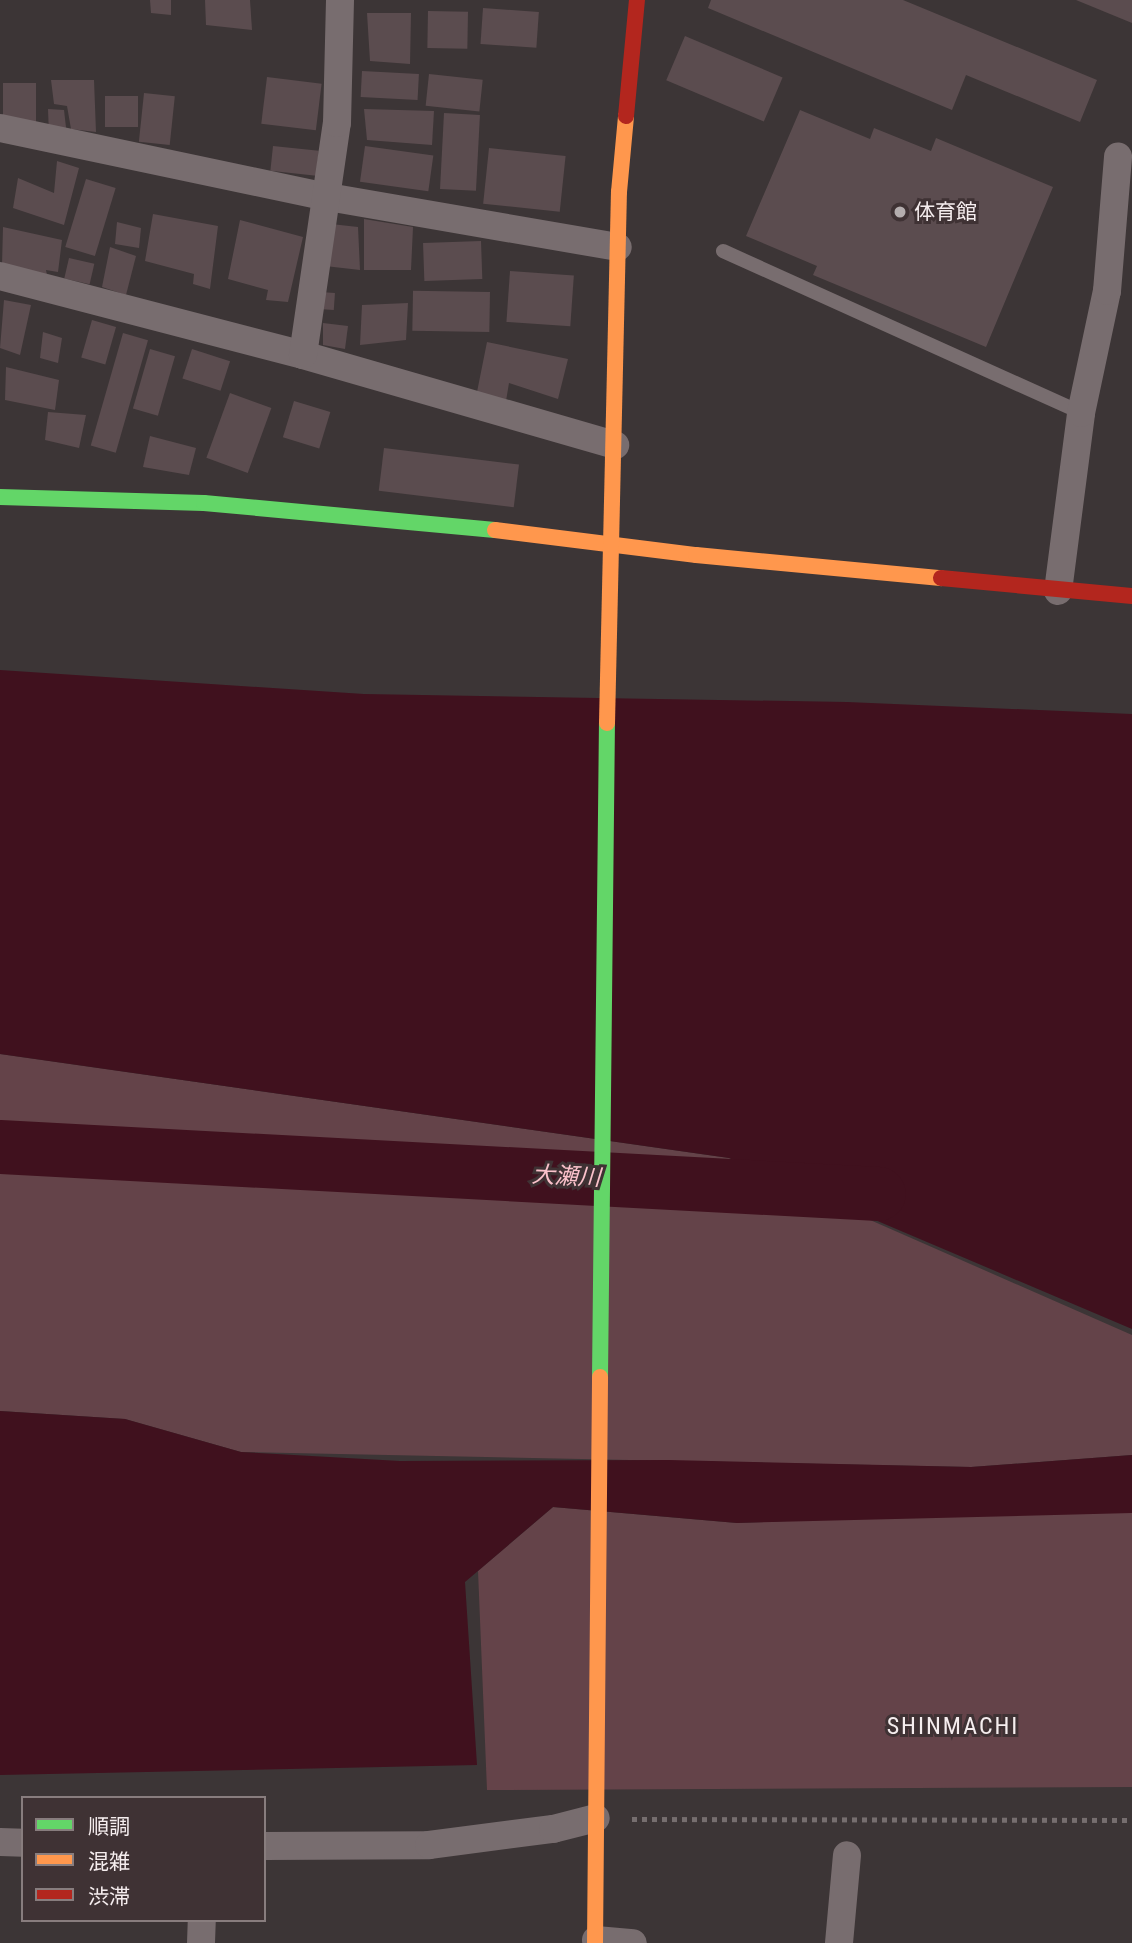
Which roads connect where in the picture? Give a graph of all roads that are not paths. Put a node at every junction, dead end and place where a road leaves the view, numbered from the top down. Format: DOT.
graph roads {
  1 [pos="341,0"];
  2 [pos="638,0"];
  3 [pos="0,128"];
  4 [pos="1118,156"];
  5 [pos="328,197"];
  6 [pos="618,247"];
  7 [pos="723,251"];
  8 [pos="0,276"];
  9 [pos="303,355"];
  10 [pos="1081,413"];
  11 [pos="615,445"];
  12 [pos="0,497"];
  13 [pos="611,545"];
  14 [pos="1058,591"];
  15 [pos="1132,596"];
  16 [pos="595,1809"];
  17 [pos="0,1842"];
  18 [pos="21,1843"];
  19 [pos="266,1846"];
  20 [pos="847,1855"];
  21 [pos="202,1922"];
  22 [pos="596,1941"];
  23 [pos="201,1943"];
  24 [pos="633,1943"];
  25 [pos="839,1943"];
  1 -- 5 [label="street"];
  2 -- 6 [label="street"];
  3 -- 5 [label="street"];
  4 -- 10 [label="street"];
  5 -- 6 [label="street"];
  5 -- 9 [label="street"];
  6 -- 11 [label="street"];
  7 -- 10 [label="lane"];
  8 -- 9 [label="street"];
  9 -- 11 [label="street"];
  10 -- 14 [label="street"];
  11 -- 13 [label="street"];
  12 -- 13 [label="street"];
  13 -- 14 [label="street"];
  13 -- 16 [label="street"];
  14 -- 15 [label="street"];
  16 -- 19 [label="street"];
  16 -- 22 [label="street"];
  17 -- 18 [label="street"];
  20 -- 25 [label="street"];
  21 -- 23 [label="street"];
  22 -- 24 [label="street"];
}
